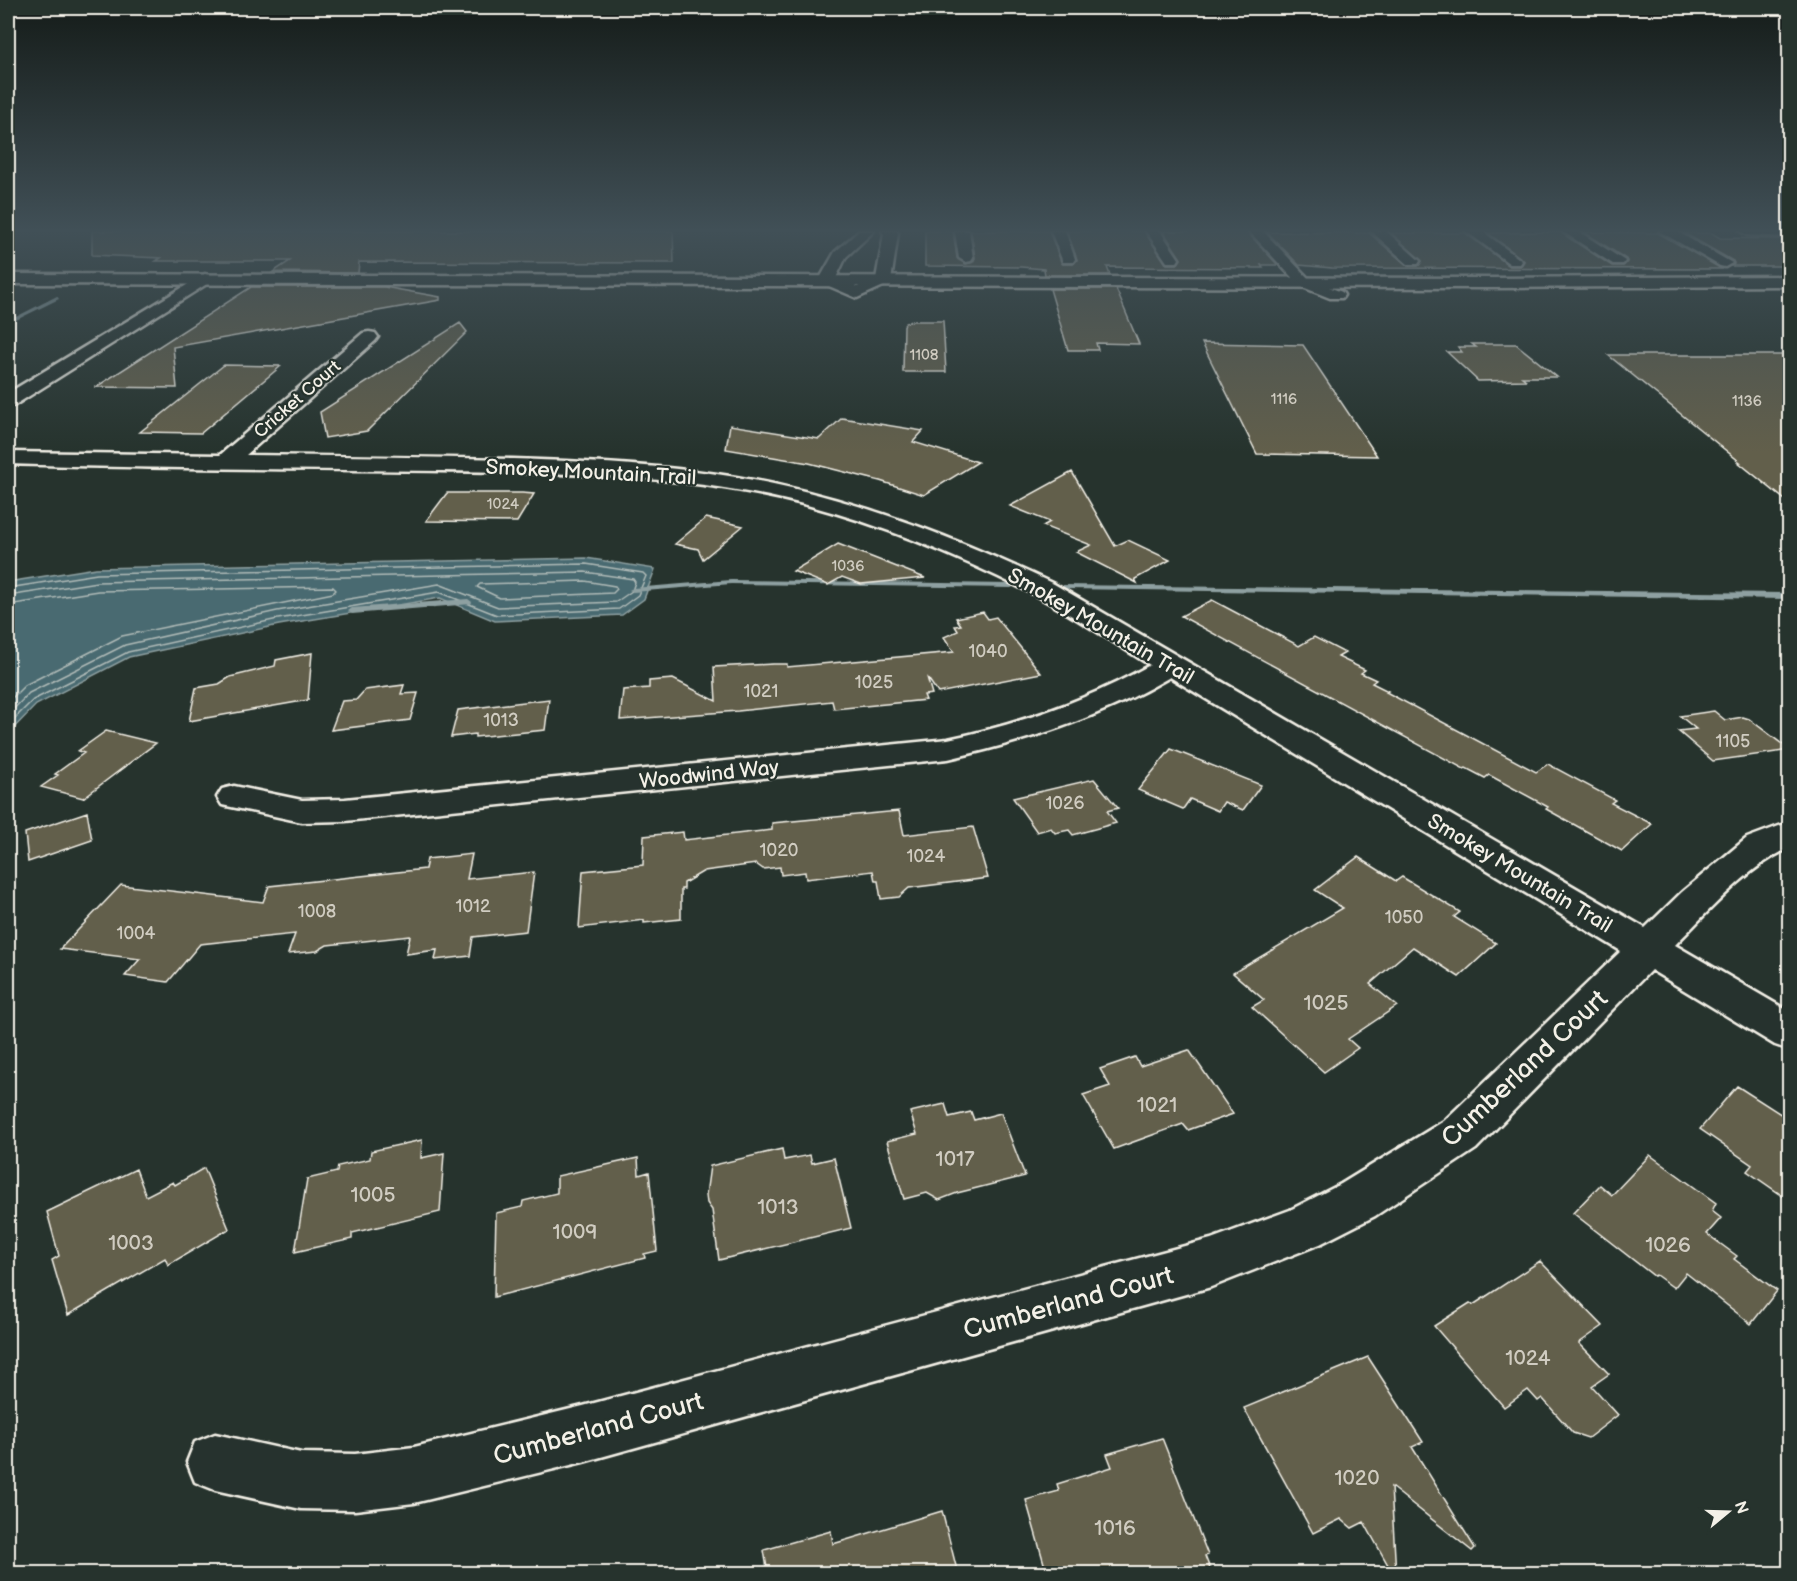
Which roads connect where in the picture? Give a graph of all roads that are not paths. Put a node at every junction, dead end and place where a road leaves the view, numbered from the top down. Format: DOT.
graph roads {
  1 [pos="165,305"];
  2 [pos="369,337"];
  3 [pos="8,401"];
  4 [pos="8,458"];
  5 [pos="226,461"];
  6 [pos="1170,665"];
  7 [pos="234,797"];
  8 [pos="1790,834"];
  9 [pos="1649,949"];
  10 [pos="1790,1033"];
  11 [pos="215,1462"];
  1 -- 3 [label="street"];
  2 -- 5 [label="street, Cricket Court"];
  4 -- 5 [label="street, Smokey Mountain Trail"];
  5 -- 6 [label="street, Smokey Mountain Trail"];
  6 -- 7 [label="street, Woodwind Way"];
  6 -- 9 [label="street, Smokey Mountain Trail"];
  8 -- 9 [label="street, Cumberland Court"];
  9 -- 10 [label="street, Smokey Mountain Trail"];
  9 -- 11 [label="street, Cumberland Court"];
}
